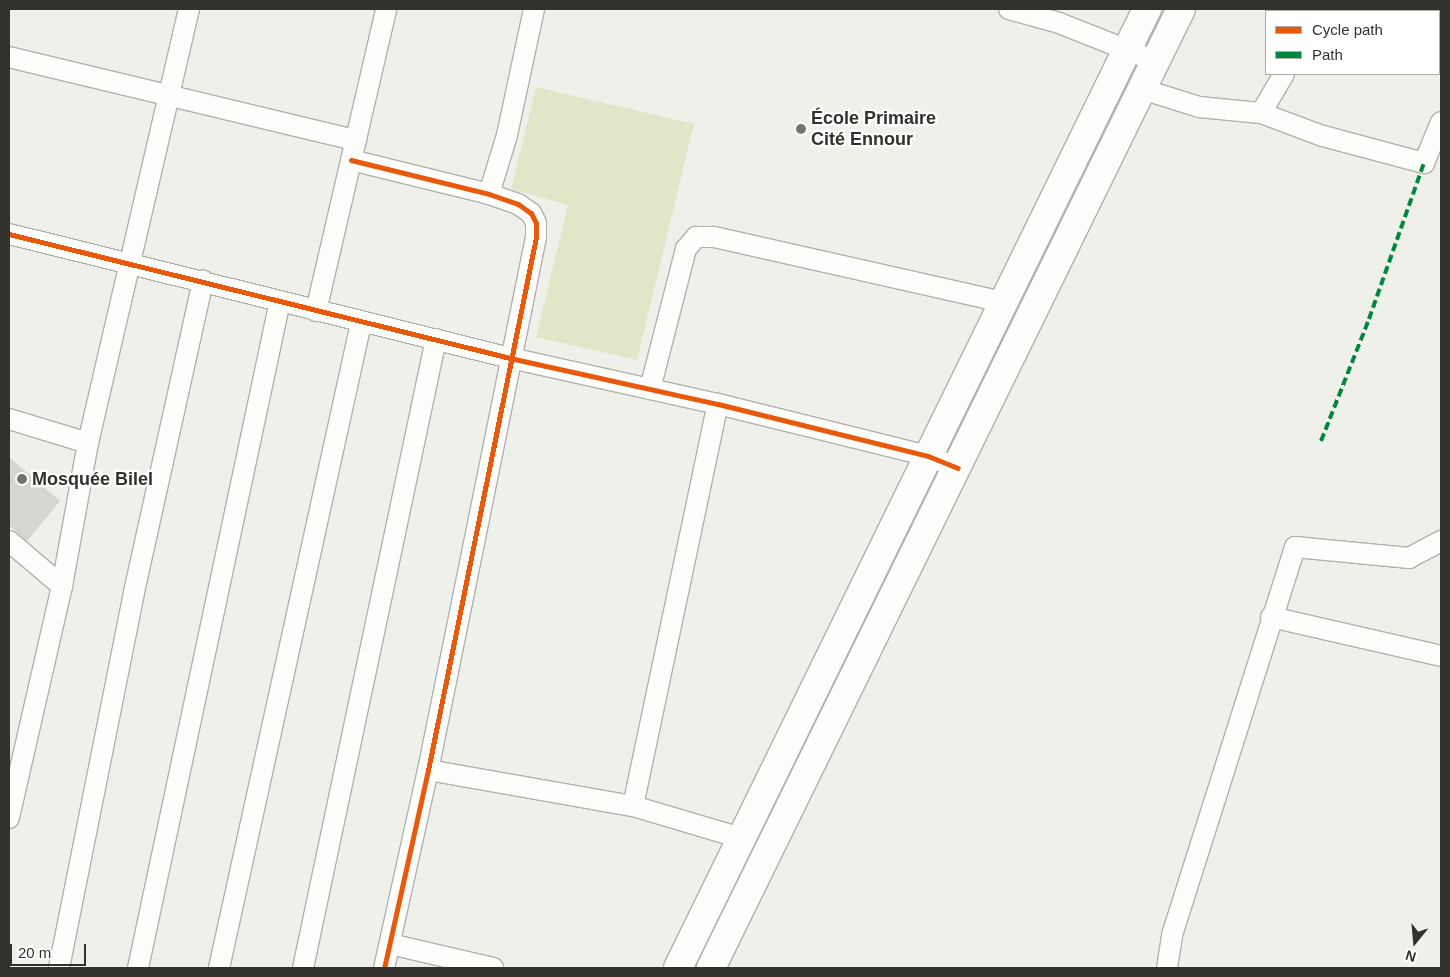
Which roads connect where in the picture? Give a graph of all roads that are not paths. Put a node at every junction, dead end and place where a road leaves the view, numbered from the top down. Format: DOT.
graph roads {
  1 [pos="189,9"];
  2 [pos="386,9"];
  3 [pos="534,9"];
  4 [pos="1010,9"];
  5 [pos="1147,9"];
  6 [pos="1181,9"];
  7 [pos="1128,48"];
  8 [pos="9,57"];
  9 [pos="1155,61"];
  10 [pos="1283,75"];
  11 [pos="1142,89"];
  12 [pos="169,96"];
  13 [pos="1261,113"];
  14 [pos="1441,122"];
  15 [pos="356,140"];
  16 [pos="351,160"];
  17 [pos="489,194"];
  18 [pos="9,234"];
  19 [pos="130,264"];
  20 [pos="203,282"];
  21 [pos="280,301"];
  22 [pos="1002,302"];
  23 [pos="316,312"];
  24 [pos="361,323"];
  25 [pos="436,339"];
  26 [pos="510,358"];
  27 [pos="650,389"];
  28 [pos="718,404"];
  29 [pos="9,419"];
  30 [pos="88,443"];
  31 [pos="928,456"];
  32 [pos="958,468"];
  33 [pos="9,541"];
  34 [pos="1441,541"];
  35 [pos="62,586"];
  36 [pos="1271,617"];
  37 [pos="1441,656"];
  38 [pos="14,759"];
  39 [pos="428,770"];
  40 [pos="632,806"];
  41 [pos="9,818"];
  42 [pos="741,838"];
  43 [pos="390,944"];
  44 [pos="59,968"];
  45 [pos="138,968"];
  46 [pos="219,968"];
  47 [pos="303,968"];
  48 [pos="384,968"];
  49 [pos="493,968"];
  50 [pos="678,968"];
  51 [pos="711,968"];
  52 [pos="1168,968"];
  1 -- 12 [label="street"];
  2 -- 15 [label="street"];
  3 -- 17 [label="street"];
  4 -- 7 [label="street"];
  5 -- 7 [label="main road"];
  6 -- 9 [label="main road"];
  7 -- 9 [label="street"];
  7 -- 22 [label="main road"];
  8 -- 12 [label="street"];
  9 -- 11 [label="main road"];
  10 -- 13 [label="street"];
  11 -- 13 [label="street"];
  11 -- 32 [label="main road"];
  12 -- 15 [label="street"];
  12 -- 19 [label="street"];
  13 -- 14 [label="street"];
  15 -- 16 [label="street"];
  16 -- 17 [label="street"];
  16 -- 23 [label="street"];
  17 -- 26 [label="street"];
  18 -- 19 [label="street"];
  19 -- 20 [label="street"];
  19 -- 30 [label="street"];
  20 -- 21 [label="street"];
  20 -- 44 [label="street"];
  21 -- 23 [label="street"];
  21 -- 45 [label="street"];
  22 -- 27 [label="street"];
  22 -- 31 [label="main road"];
  23 -- 24 [label="street"];
  24 -- 25 [label="street"];
  24 -- 46 [label="street"];
  25 -- 26 [label="street"];
  25 -- 47 [label="street"];
  26 -- 27 [label="street"];
  26 -- 39 [label="street"];
  27 -- 28 [label="street"];
  28 -- 31 [label="street"];
  28 -- 40 [label="street"];
  29 -- 30 [label="street"];
  30 -- 35 [label="street"];
  31 -- 32 [label="street"];
  31 -- 42 [label="main road"];
  32 -- 51 [label="main road"];
  33 -- 35 [label="street"];
  34 -- 36 [label="street"];
  35 -- 38 [label="street"];
  36 -- 37 [label="street"];
  36 -- 52 [label="street"];
  38 -- 41 [label="street"];
  39 -- 40 [label="street"];
  39 -- 43 [label="street"];
  40 -- 42 [label="street"];
  42 -- 50 [label="main road"];
  43 -- 48 [label="street"];
  43 -- 49 [label="street"];
}
